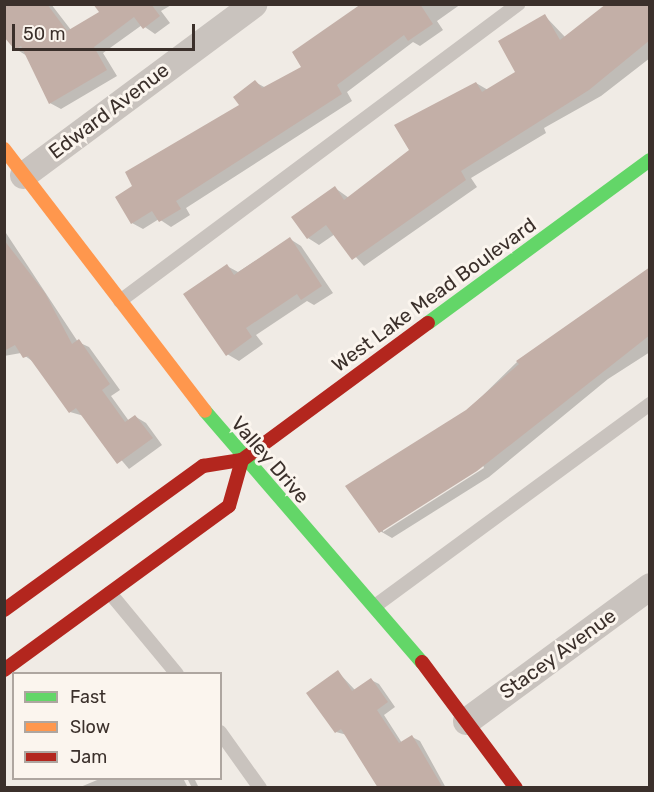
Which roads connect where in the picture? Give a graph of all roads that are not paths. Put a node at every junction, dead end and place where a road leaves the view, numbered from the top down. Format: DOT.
graph roads {
  1 [pos="253,4"];
  2 [pos="519,4"];
  3 [pos="4,149"];
  4 [pos="650,160"];
  5 [pos="23,175"];
  6 [pos="120,301"];
  7 [pos="650,404"];
  8 [pos="242,460"];
  9 [pos="650,586"];
  10 [pos="110,593"];
  11 [pos="375,606"];
  12 [pos="4,610"];
  13 [pos="4,670"];
  14 [pos="175,672"];
  15 [pos="466,721"];
  16 [pos="222,735"];
  17 [pos="260,788"];
  18 [pos="516,788"];
  1 -- 5 [label="street, Edward Avenue"];
  2 -- 6 [label="lane"];
  3 -- 5 [label="main road, Valley Drive"];
  4 -- 8 [label="main road, West Lake Mead Boulevard"];
  5 -- 6 [label="main road, Valley Drive"];
  6 -- 8 [label="main road, Valley Drive"];
  7 -- 11 [label="lane"];
  8 -- 10 [label="main road"];
  8 -- 11 [label="main road, Valley Drive"];
  8 -- 12 [label="main road, West Lake Mead Boulevard"];
  9 -- 15 [label="street, Stacey Avenue"];
  10 -- 13 [label="main road"];
  10 -- 14 [label="lane"];
  11 -- 15 [label="main road, Valley Drive"];
  15 -- 18 [label="main road, Valley Drive"];
  16 -- 17 [label="lane"];
}
